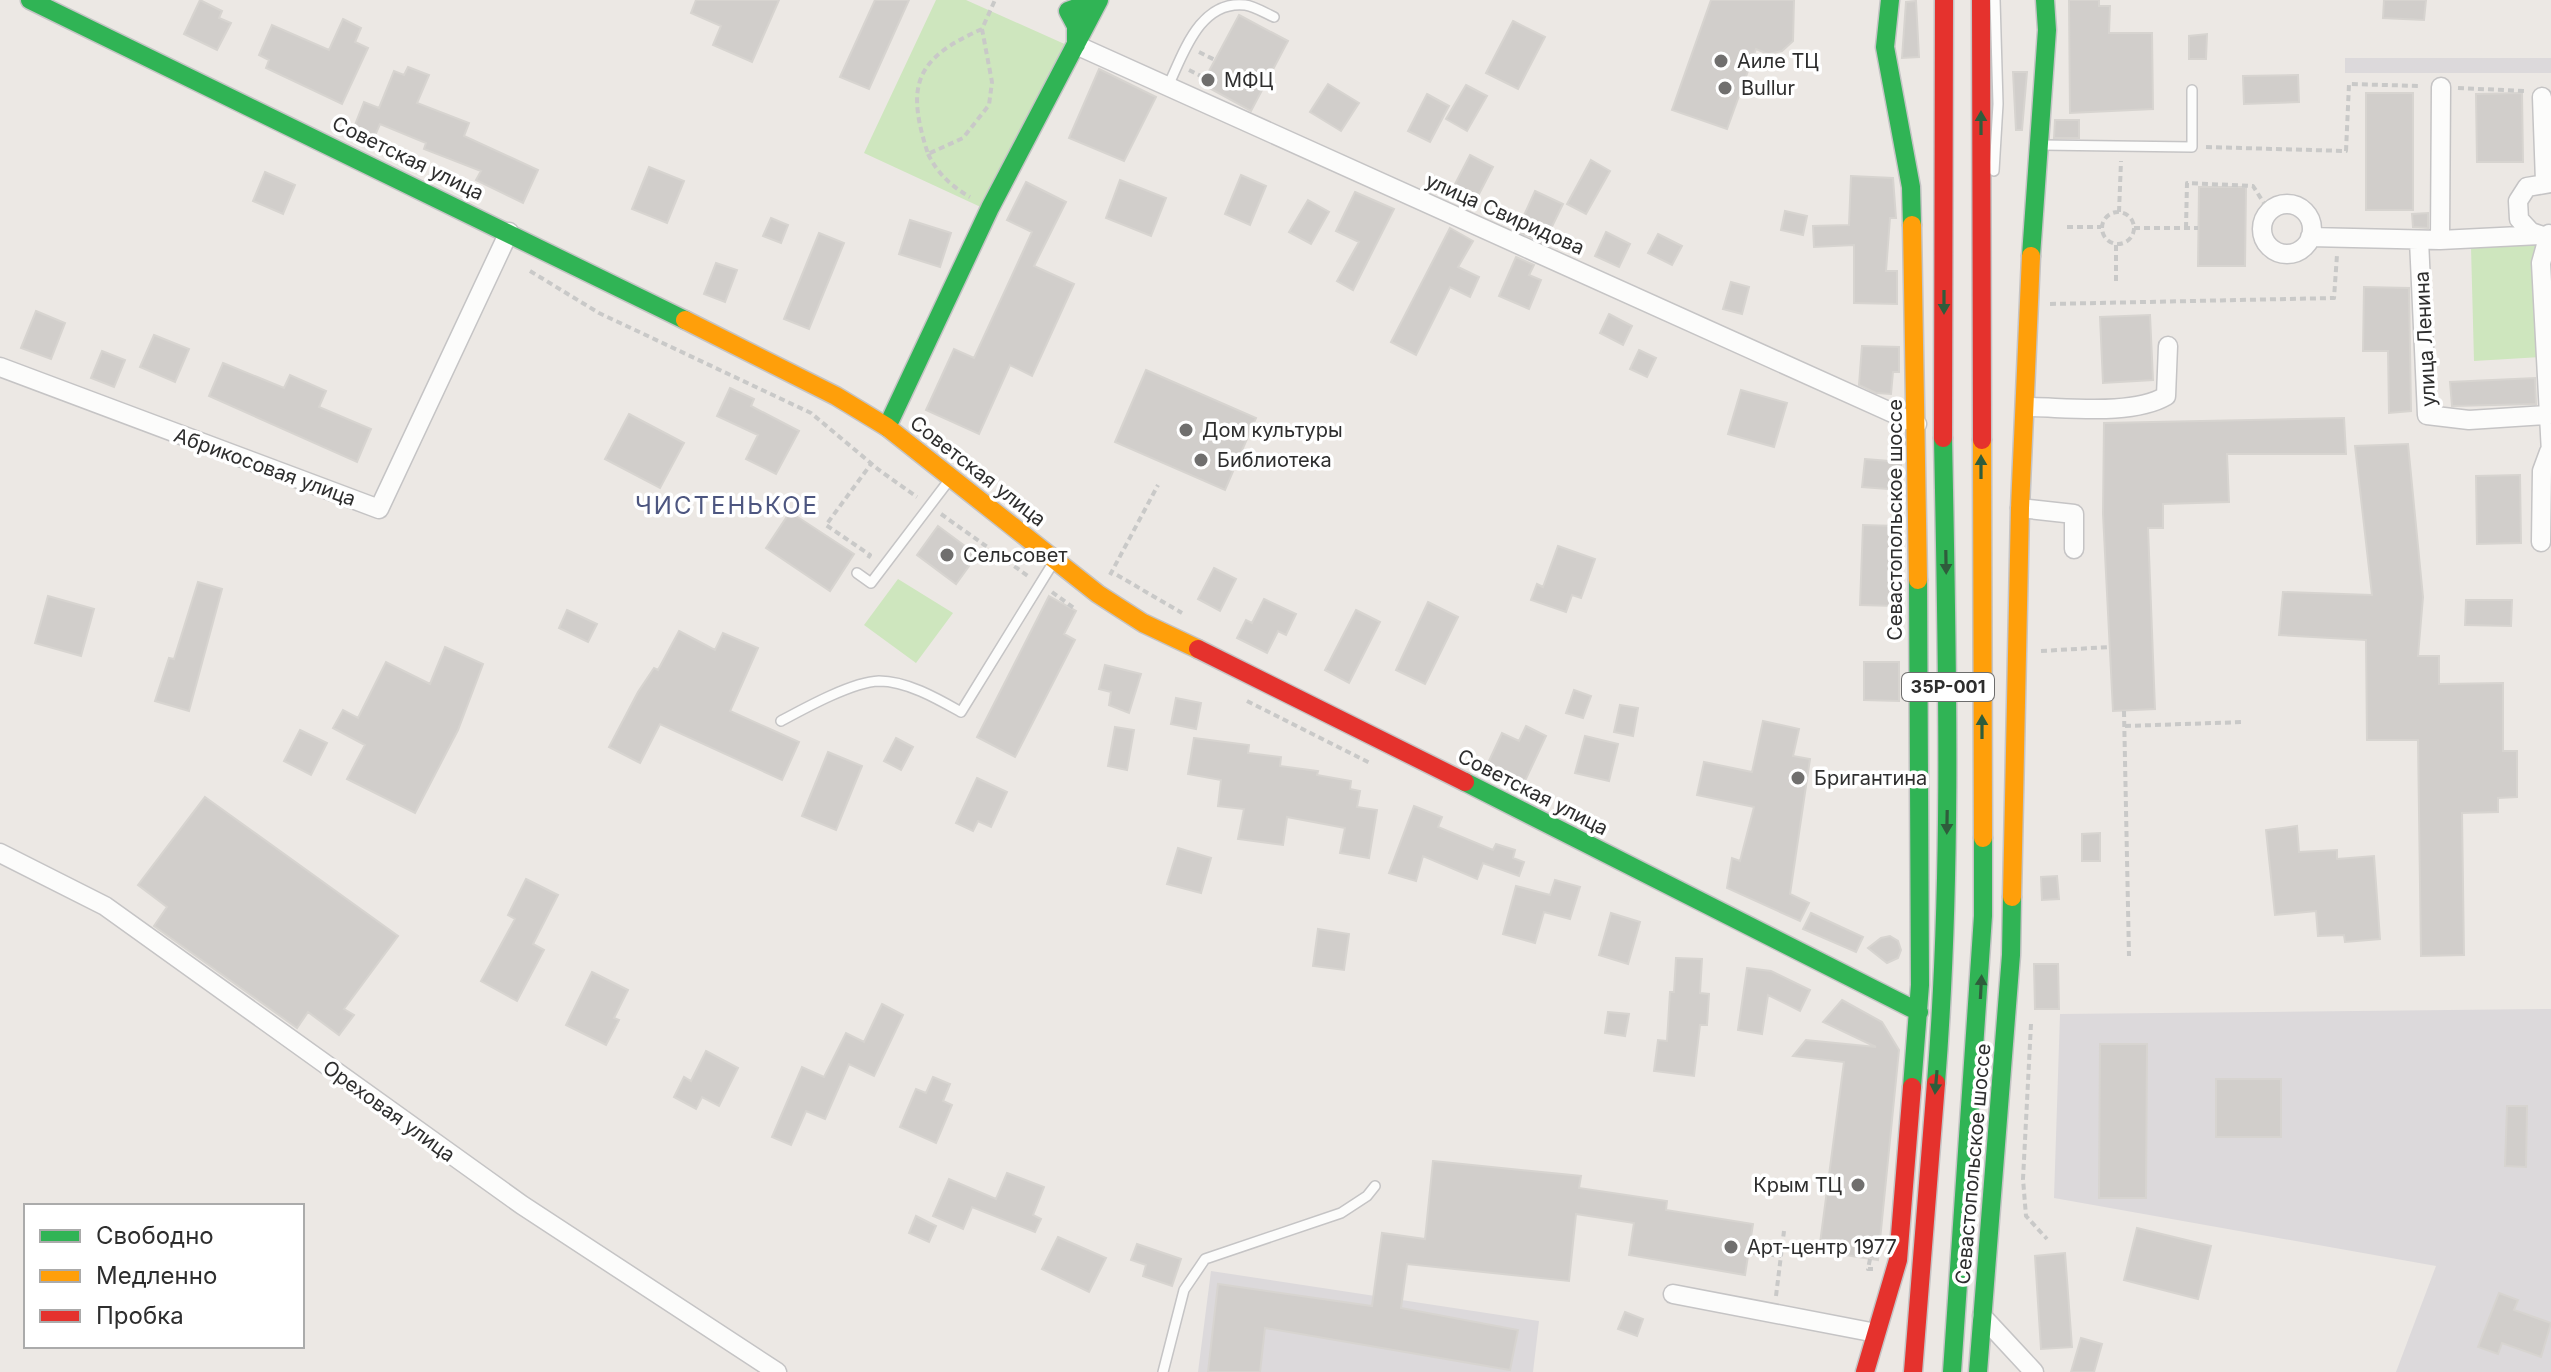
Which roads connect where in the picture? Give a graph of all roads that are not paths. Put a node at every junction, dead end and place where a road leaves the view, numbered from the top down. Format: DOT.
graph roads {
  1 [pos="30,0"];
  2 [pos="1098,0"];
  3 [pos="1890,0"];
  4 [pos="1935,0"];
  5 [pos="1944,0"];
  6 [pos="1981,0"];
  7 [pos="1995,0"];
  8 [pos="2045,0"];
  9 [pos="1062,8"];
  10 [pos="1274,17"];
  11 [pos="1089,21"];
  12 [pos="1076,45"];
  13 [pos="1098,55"];
  14 [pos="1064,64"];
  15 [pos="1168,86"];
  16 [pos="2441,87"];
  17 [pos="2192,90"];
  18 [pos="2542,97"];
  19 [pos="2037,145"];
  20 [pos="2548,182"];
  21 [pos="509,232"];
  22 [pos="2547,234"];
  23 [pos="2310,237"];
  24 [pos="2419,240"];
  25 [pos="2440,240"];
  26 [pos="1981,253"];
  27 [pos="1944,259"];
  28 [pos="2168,346"];
  29 [pos="0,367"];
  30 [pos="899,404"];
  31 [pos="2025,407"];
  32 [pos="868,415"];
  33 [pos="2547,415"];
  34 [pos="1917,424"];
  35 [pos="887,427"];
  36 [pos="909,444"];
  37 [pos="2550,452"];
  38 [pos="953,477"];
  39 [pos="2020,508"];
  40 [pos="2541,542"];
  41 [pos="2074,549"];
  42 [pos="1055,560"];
  43 [pos="857,573"];
  44 [pos="781,721"];
  45 [pos="0,853"];
  46 [pos="1920,985"];
  47 [pos="1888,995"];
  48 [pos="1919,1012"];
  49 [pos="1917,1042"];
  50 [pos="1375,1186"];
  51 [pos="1673,1294"];
  52 [pos="1982,1316"];
  53 [pos="1876,1333"];
  54 [pos="2007,1342"];
  55 [pos="1980,1349"];
  56 [pos="777,1372"];
  57 [pos="1163,1372"];
  58 [pos="1865,1372"];
  59 [pos="1913,1372"];
  60 [pos="1952,1372"];
  61 [pos="1978,1372"];
  62 [pos="2034,1372"];
  1 -- 21 [label="main road, Советская улица"];
  2 -- 9 [label="main road"];
  2 -- 11 [label="main road"];
  3 -- 34 [label="main road, Севастопольское шоссе"];
  4 -- 27 [label="lane"];
  5 -- 27 [label="main road, 35Р-001"];
  26 -- 6 [label="main road, 35Р-001, one-way"];
  7 -- 26 [label="lane"];
  8 -- 19 [label="main road, Севастопольское шоссе"];
  9 -- 11 [label="main road"];
  9 -- 12 [label="main road"];
  10 -- 15 [label="lane"];
  11 -- 12 [label="main road"];
  11 -- 13 [label="street"];
  12 -- 13 [label="street, улица Свиридова"];
  12 -- 14 [label="main road"];
  13 -- 14 [label="street"];
  13 -- 15 [label="street, улица Свиридова"];
  14 -- 30 [label="main road"];
  15 -- 34 [label="street, улица Свиридова"];
  16 -- 25 [label="street"];
  17 -- 19 [label="lane"];
  18 -- 20 [label="street"];
  19 -- 31 [label="main road, Севастопольское шоссе"];
  20 -- 22 [label="street"];
  21 -- 29 [label="street, Абрикосовая улица"];
  21 -- 32 [label="main road, Советская улица"];
  22 -- 25 [label="street"];
  22 -- 33 [label="street"];
  23 -- 23 [label="street"];
  23 -- 24 [label="street"];
  24 -- 25 [label="street"];
  24 -- 33 [label="street, улица Ленина"];
  60 -- 26 [label="main road, 35Р-001, one-way"];
  27 -- 59 [label="main road, 35Р-001, one-way"];
  28 -- 31 [label="street"];
  30 -- 32 [label="main road"];
  30 -- 35 [label="main road"];
  30 -- 36 [label="main road"];
  31 -- 39 [label="main road, Севастопольское шоссе"];
  32 -- 35 [label="main road, Советская улица"];
  33 -- 37 [label="street"];
  34 -- 46 [label="main road, Севастопольское шоссе"];
  35 -- 36 [label="main road, Советская улица"];
  36 -- 38 [label="main road, Советская улица"];
  37 -- 40 [label="street"];
  38 -- 42 [label="main road, Советская улица"];
  38 -- 43 [label="lane"];
  39 -- 41 [label="street"];
  39 -- 52 [label="main road, Севастопольское шоссе"];
  42 -- 44 [label="lane"];
  42 -- 47 [label="main road, Советская улица"];
  45 -- 56 [label="street, Ореховая улица"];
  46 -- 47 [label="main road"];
  46 -- 48 [label="main road, Севастопольское шоссе"];
  47 -- 48 [label="main road, Советская улица"];
  47 -- 49 [label="main road"];
  48 -- 49 [label="main road, Севастопольское шоссе"];
  49 -- 53 [label="main road, Севастопольское шоссе"];
  50 -- 57 [label="lane"];
  51 -- 53 [label="street"];
  52 -- 54 [label="street"];
  52 -- 55 [label="main road, Севастопольское шоссе"];
  53 -- 58 [label="main road, Севастопольское шоссе"];
  54 -- 55 [label="street"];
  54 -- 62 [label="street"];
  55 -- 61 [label="main road, Севастопольское шоссе"];
}
